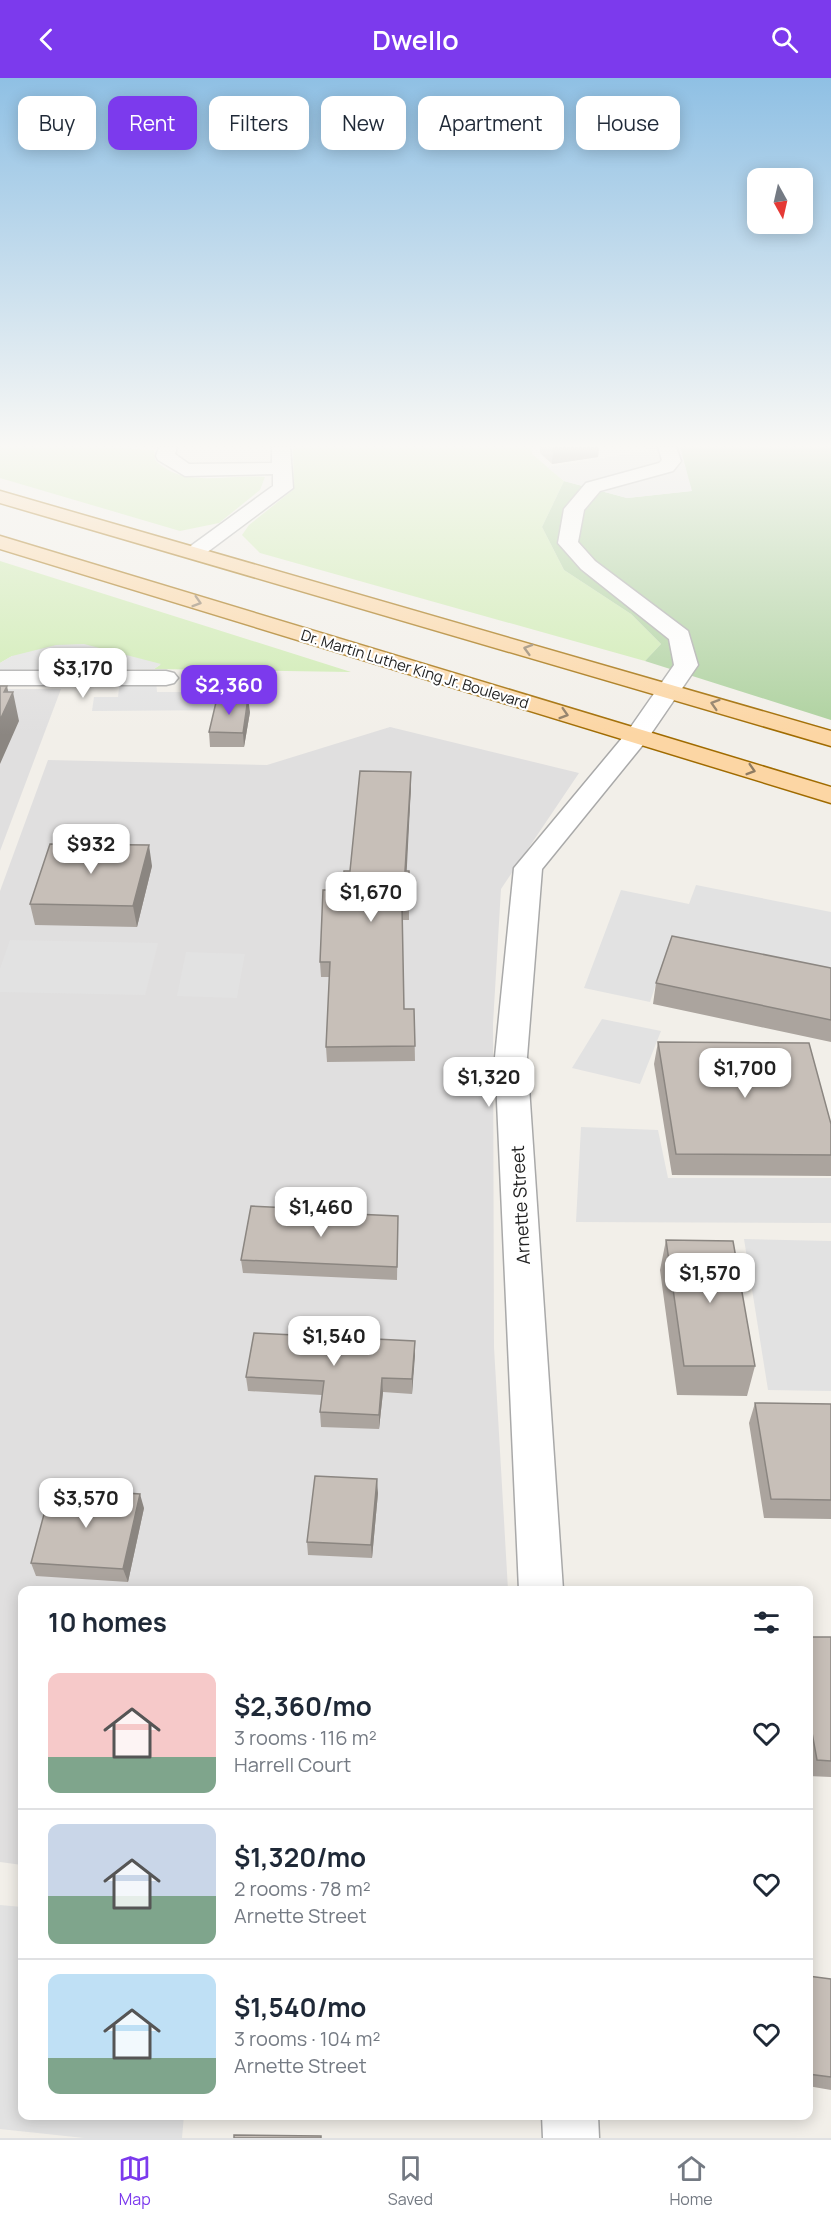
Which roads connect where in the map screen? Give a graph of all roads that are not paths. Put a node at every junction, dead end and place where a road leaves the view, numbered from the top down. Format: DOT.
graph roads {
  1 [pos="4,543"];
  2 [pos="164,543"];
  3 [pos="207,543"];
  4 [pos="568,543"];
  5 [pos="195,552"];
  6 [pos="0,678"];
  7 [pos="166,678"];
  8 [pos="670,690"];
  9 [pos="637,736"];
  10 [pos="831,739"];
  11 [pos="831,795"];
  12 [pos="541,1586"];
  13 [pos="570,2120"];
  14 [pos="571,2138"];
  1 -- 9 [label="main road, Dr. Martin Luther King Jr. Boulevard, one-way"];
  2 -- 5 [label="main road"];
  3 -- 5 [label="street"];
  4 -- 8 [label="street, Arnette Street"];
  8 -- 5 [label="main road, one-way"];
  6 -- 7 [label="street"];
  8 -- 9 [label="street, Arnette Street"];
  10 -- 8 [label="main road, one-way"];
  9 -- 11 [label="main road, Dr. Martin Luther King Jr. Boulevard, one-way"];
  9 -- 12 [label="street, Arnette Street"];
  13 -- 14 [label="street"];
}
